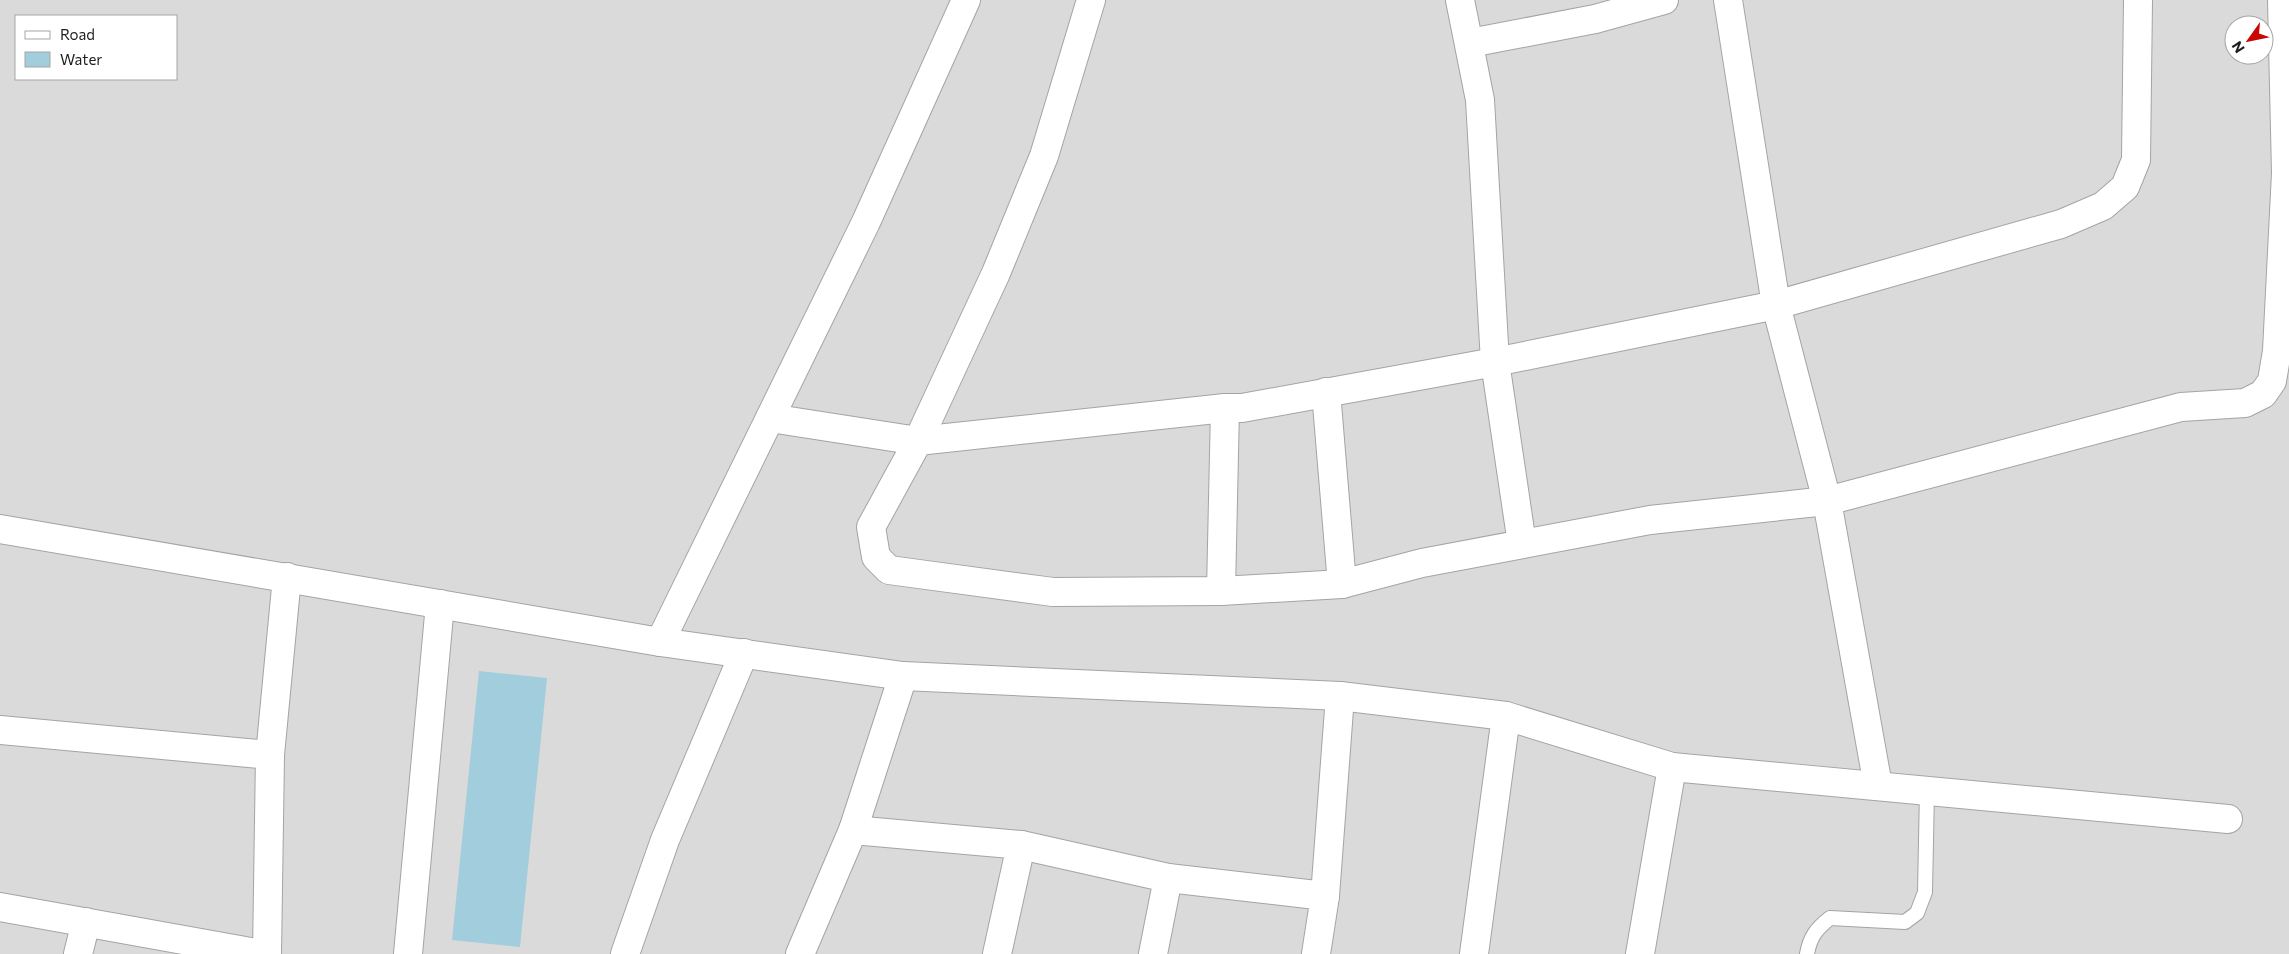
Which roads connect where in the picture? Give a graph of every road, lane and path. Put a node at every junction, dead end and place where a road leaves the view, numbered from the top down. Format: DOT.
graph roads {
  1 [pos="966,0"];
  2 [pos="1091,0"];
  3 [pos="1460,0"];
  4 [pos="1664,0"];
  5 [pos="1728,0"];
  6 [pos="2138,0"];
  7 [pos="2282,0"];
  8 [pos="1470,43"];
  9 [pos="1776,305"];
  10 [pos="1496,362"];
  11 [pos="1326,392"];
  12 [pos="1224,408"];
  13 [pos="770,418"];
  14 [pos="918,441"];
  15 [pos="1827,501"];
  16 [pos="0,528"];
  17 [pos="1522,544"];
  18 [pos="287,578"];
  19 [pos="1342,584"];
  20 [pos="1221,591"];
  21 [pos="440,604"];
  22 [pos="681,645"];
  23 [pos="744,653"];
  24 [pos="903,676"];
  25 [pos="1340,696"];
  26 [pos="1506,716"];
  27 [pos="0,730"];
  28 [pos="270,755"];
  29 [pos="1672,767"];
  30 [pos="1878,786"];
  31 [pos="1927,790"];
  32 [pos="2228,819"];
  33 [pos="853,830"];
  34 [pos="1021,845"];
  35 [pos="1168,878"];
  36 [pos="1326,896"];
  37 [pos="0,907"];
  38 [pos="86,922"];
  39 [pos="78,954"];
  40 [pos="261,954"];
  41 [pos="267,954"];
  42 [pos="408,954"];
  43 [pos="625,954"];
  44 [pos="800,954"];
  45 [pos="997,954"];
  46 [pos="1153,954"];
  47 [pos="1316,954"];
  48 [pos="1474,954"];
  49 [pos="1640,954"];
  50 [pos="1807,954"];
  1 -- 13 [label="street"];
  2 -- 14 [label="street"];
  3 -- 8 [label="street"];
  4 -- 8 [label="street"];
  5 -- 9 [label="street"];
  6 -- 9 [label="street"];
  7 -- 15 [label="street"];
  8 -- 10 [label="street"];
  9 -- 10 [label="street"];
  9 -- 15 [label="street"];
  10 -- 11 [label="street"];
  10 -- 17 [label="street"];
  11 -- 12 [label="street"];
  11 -- 19 [label="street"];
  12 -- 14 [label="street"];
  12 -- 20 [label="street"];
  13 -- 14 [label="street"];
  13 -- 22 [label="street"];
  14 -- 20 [label="street"];
  15 -- 17 [label="street"];
  15 -- 30 [label="street"];
  16 -- 18 [label="street"];
  17 -- 19 [label="street"];
  18 -- 21 [label="street"];
  18 -- 28 [label="street"];
  19 -- 20 [label="street"];
  21 -- 22 [label="street"];
  21 -- 42 [label="street"];
  22 -- 23 [label="street"];
  23 -- 24 [label="street"];
  23 -- 43 [label="street"];
  24 -- 25 [label="street"];
  24 -- 33 [label="street"];
  25 -- 26 [label="street"];
  25 -- 36 [label="street"];
  26 -- 29 [label="street"];
  26 -- 48 [label="street"];
  27 -- 28 [label="street"];
  28 -- 41 [label="street"];
  29 -- 30 [label="street"];
  29 -- 49 [label="street"];
  30 -- 31 [label="street"];
  31 -- 32 [label="street"];
  31 -- 50 [label="lane"];
  33 -- 34 [label="street"];
  33 -- 44 [label="street"];
  34 -- 35 [label="street"];
  34 -- 45 [label="street"];
  35 -- 36 [label="street"];
  35 -- 46 [label="street"];
  36 -- 47 [label="street"];
  37 -- 38 [label="street"];
  38 -- 39 [label="street"];
  38 -- 40 [label="street"];
}
